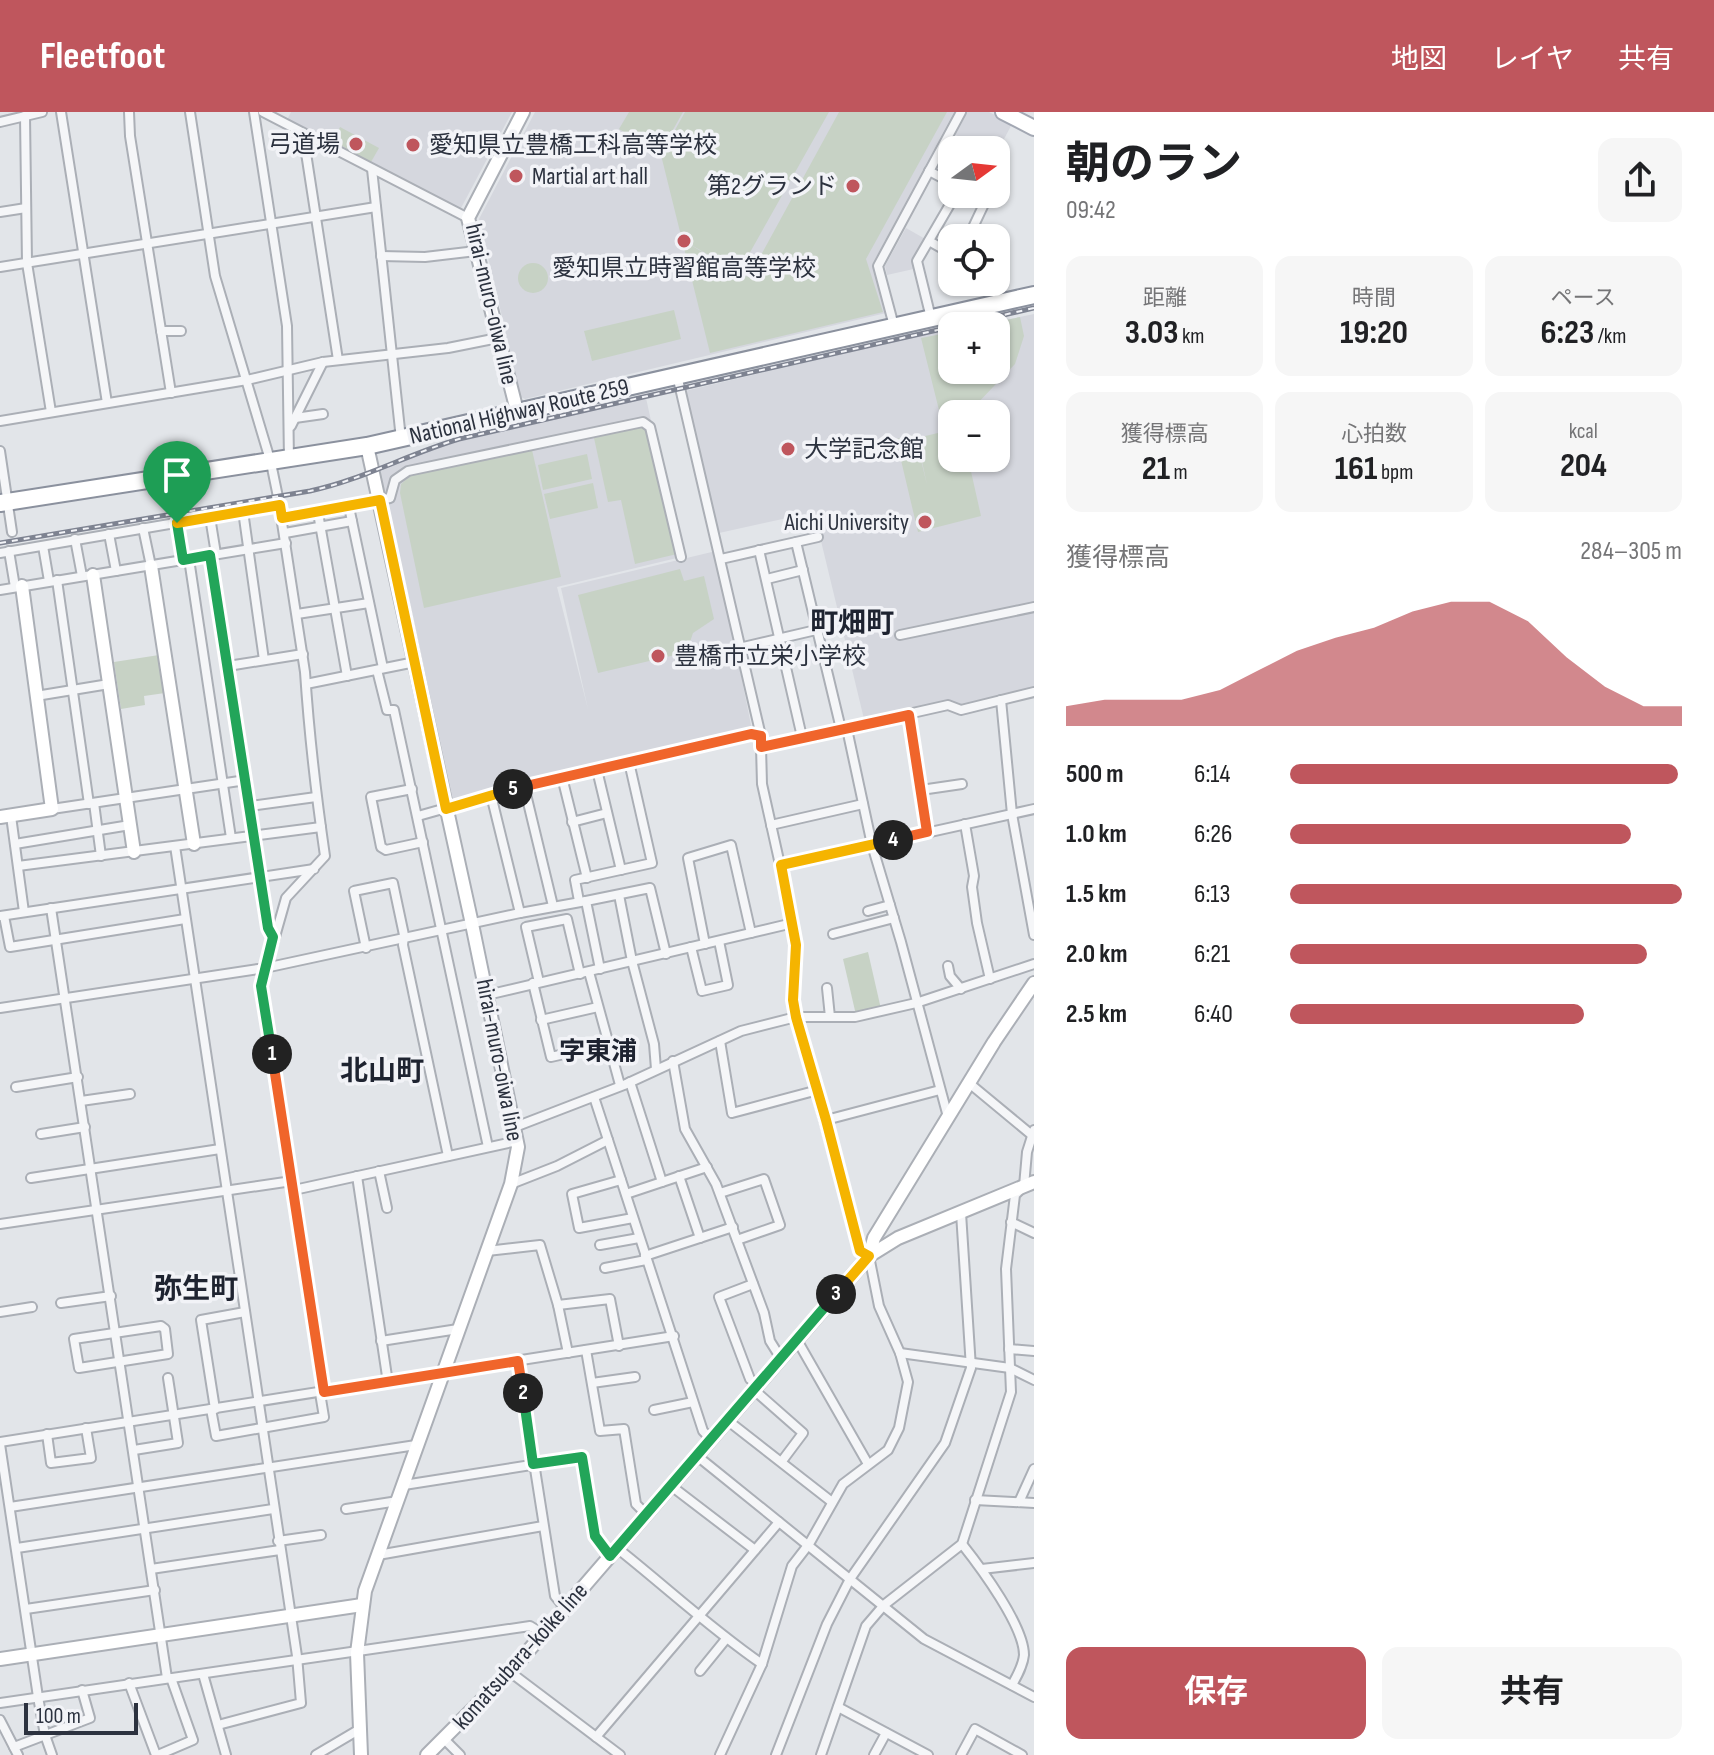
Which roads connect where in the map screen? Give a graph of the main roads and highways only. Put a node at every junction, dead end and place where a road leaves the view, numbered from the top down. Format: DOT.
graph roads {
  1 [pos="523,112"];
  2 [pos="1011,114"];
  3 [pos="1034,128"];
  4 [pos="1034,295"];
  5 [pos="517,411"];
  6 [pos="367,446"];
  7 [pos="3,502"];
  8 [pos="151,566"];
  9 [pos="87,575"];
  10 [pos="18,587"];
  11 [pos="6,817"];
  12 [pos="194,844"];
  13 [pos="134,852"];
  14 [pos="1034,983"];
  15 [pos="1029,1184"];
  16 [pos="869,1256"];
  17 [pos="362,1605"];
  18 [pos="0,1659"];
  19 [pos="361,1755"];
  20 [pos="427,1755"];
  1 -- 5 [label="main road, hirai-muro-oiwa line"];
  2 -- 3 [label="main road"];
  4 -- 5 [label="highway, National Highway Route 259"];
  5 -- 6 [label="highway, National Highway Route 259"];
  6 -- 7 [label="highway, National Highway Route 259"];
  6 -- 17 [label="main road, hirai-muro-oiwa line"];
  8 -- 12 [label="main road"];
  9 -- 13 [label="main road"];
  10 -- 11 [label="main road"];
  14 -- 16 [label="main road"];
  15 -- 16 [label="main road, komatsubara-koike line"];
  16 -- 20 [label="main road, komatsubara-koike line"];
  17 -- 18 [label="main road"];
  17 -- 19 [label="main road, hirai-muro-oiwa line"];
}
